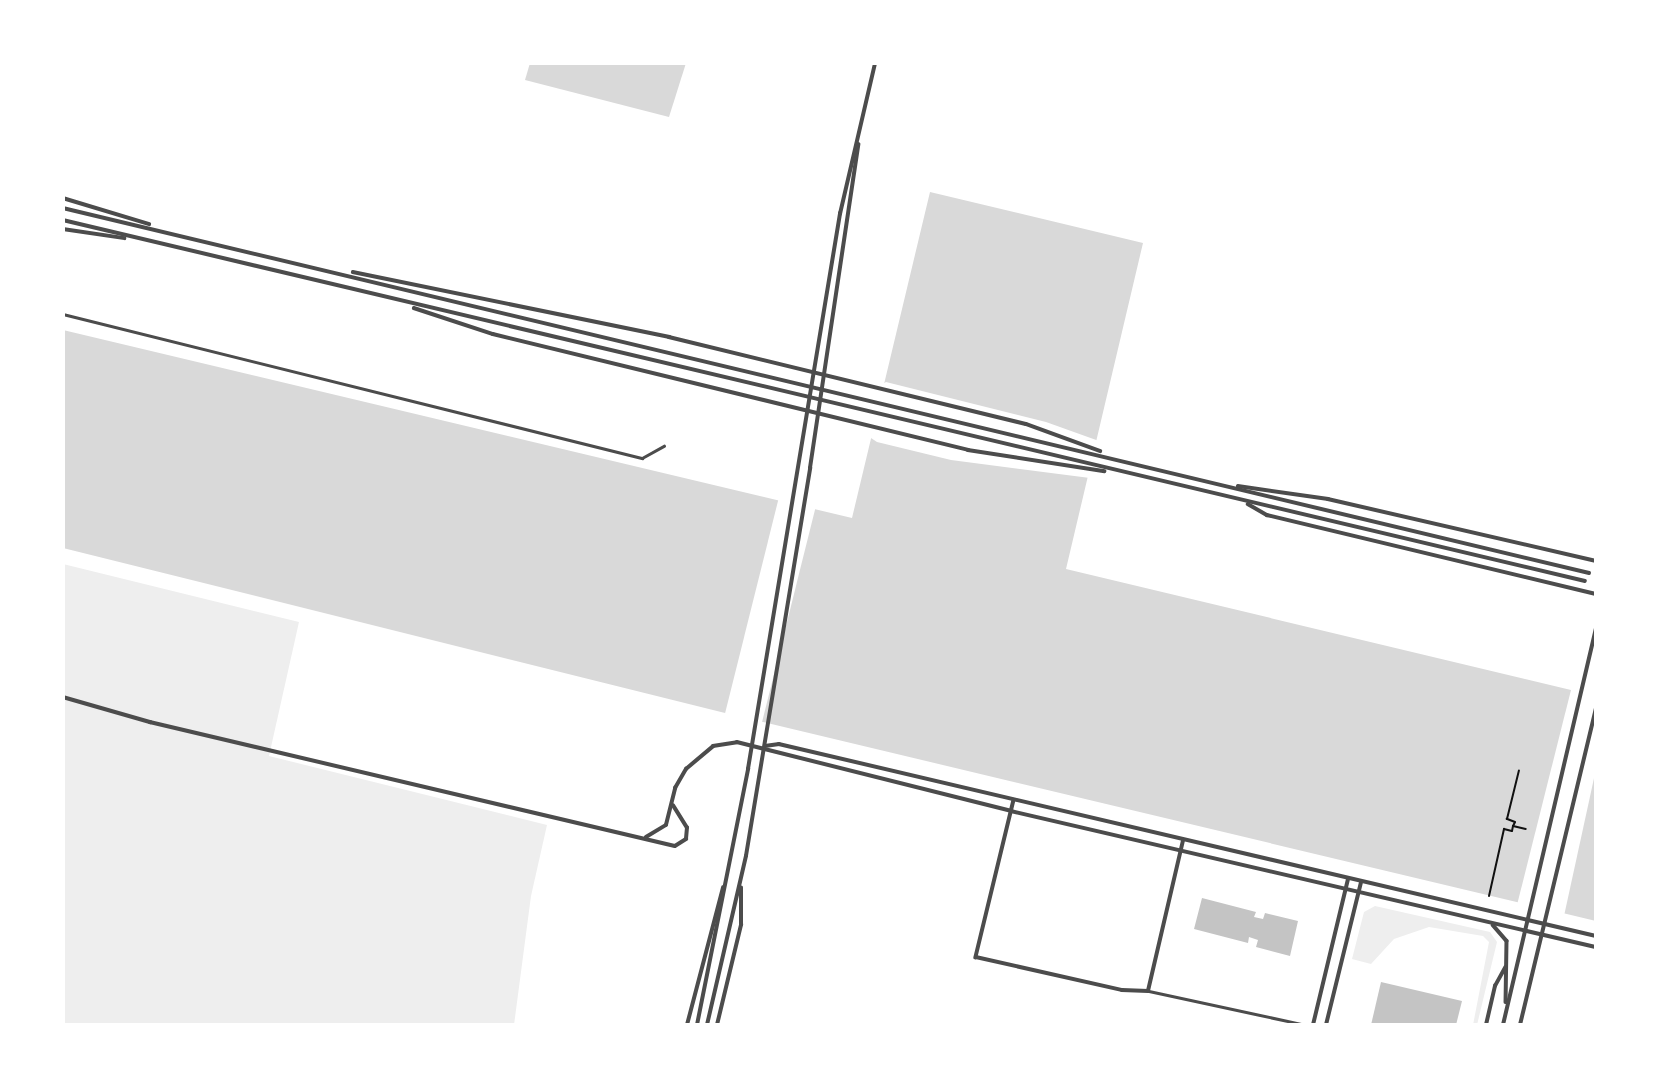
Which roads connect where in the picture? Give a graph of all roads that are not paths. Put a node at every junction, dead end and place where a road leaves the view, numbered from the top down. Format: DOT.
graph roads {
  1 [pos="875,63"];
  2 [pos="860,122"];
  3 [pos="63,198"];
  4 [pos="63,208"];
  5 [pos="63,220"];
  6 [pos="157,228"];
  7 [pos="63,229"];
  8 [pos="143,242"];
  9 [pos="344,272"];
  10 [pos="385,299"];
  11 [pos="63,314"];
  12 [pos="813,373"];
  13 [pos="824,377"];
  14 [pos="807,411"];
  15 [pos="818,414"];
  16 [pos="664,446"];
  17 [pos="1112,456"];
  18 [pos="1116,471"];
  19 [pos="1208,481"];
  20 [pos="1243,501"];
  21 [pos="1596,561"];
  22 [pos="1589,573"];
  23 [pos="1586,581"];
  24 [pos="1596,594"];
  25 [pos="1596,629"];
  26 [pos="63,696"];
  27 [pos="1596,708"];
  28 [pos="751,745"];
  29 [pos="762,747"];
  30 [pos="1014,800"];
  31 [pos="672,804"];
  32 [pos="1011,811"];
  33 [pos="663,829"];
  34 [pos="646,838"];
  35 [pos="1183,840"];
  36 [pos="667,843"];
  37 [pos="1181,850"];
  38 [pos="1348,879"];
  39 [pos="726,880"];
  40 [pos="741,883"];
  41 [pos="1361,883"];
  42 [pos="1345,891"];
  43 [pos="1358,894"];
  44 [pos="1527,920"];
  45 [pos="1492,924"];
  46 [pos="1543,924"];
  47 [pos="1525,930"];
  48 [pos="1541,934"];
  49 [pos="1596,936"];
  50 [pos="1596,947"];
  51 [pos="1507,966"];
  52 [pos="1148,991"];
  53 [pos="1507,1004"];
  54 [pos="687,1025"];
  55 [pos="697,1025"];
  56 [pos="707,1025"];
  57 [pos="718,1025"];
  58 [pos="1306,1025"];
  59 [pos="1313,1025"];
  60 [pos="1326,1025"];
  61 [pos="1486,1025"];
  62 [pos="1503,1025"];
  63 [pos="1520,1025"];
  1 -- 2 [label="street"];
  2 -- 12 [label="street"];
  2 -- 13 [label="street"];
  3 -- 6 [label="street"];
  4 -- 6 [label="street"];
  5 -- 8 [label="street"];
  6 -- 9 [label="street"];
  7 -- 8 [label="street"];
  8 -- 10 [label="street"];
  9 -- 12 [label="street"];
  9 -- 17 [label="street"];
  10 -- 14 [label="street"];
  10 -- 18 [label="street"];
  11 -- 16 [label="street"];
  12 -- 13 [label="street"];
  12 -- 14 [label="street"];
  13 -- 15 [label="street"];
  13 -- 17 [label="street"];
  14 -- 15 [label="street"];
  14 -- 28 [label="street"];
  15 -- 18 [label="street"];
  15 -- 29 [label="street"];
  17 -- 19 [label="street"];
  18 -- 20 [label="street"];
  19 -- 21 [label="street"];
  19 -- 22 [label="street"];
  20 -- 23 [label="street"];
  20 -- 24 [label="street"];
  25 -- 44 [label="street"];
  26 -- 34 [label="street"];
  27 -- 46 [label="street"];
  28 -- 29 [label="street"];
  28 -- 31 [label="street"];
  28 -- 39 [label="street"];
  29 -- 30 [label="street"];
  29 -- 32 [label="street"];
  29 -- 40 [label="street"];
  30 -- 32 [label="street"];
  30 -- 35 [label="street"];
  31 -- 33 [label="street"];
  31 -- 36 [label="street"];
  32 -- 37 [label="street"];
  32 -- 52 [label="street"];
  33 -- 34 [label="street"];
  33 -- 36 [label="street"];
  34 -- 36 [label="street"];
  35 -- 37 [label="street"];
  35 -- 38 [label="street"];
  37 -- 42 [label="street"];
  37 -- 52 [label="street"];
  38 -- 41 [label="street"];
  38 -- 42 [label="street"];
  39 -- 54 [label="street"];
  39 -- 55 [label="street"];
  40 -- 56 [label="street"];
  40 -- 57 [label="street"];
  41 -- 43 [label="street"];
  41 -- 44 [label="street"];
  42 -- 43 [label="street"];
  42 -- 59 [label="street"];
  43 -- 45 [label="street"];
  43 -- 60 [label="street"];
  44 -- 46 [label="street"];
  44 -- 47 [label="street"];
  45 -- 47 [label="street"];
  45 -- 51 [label="street"];
  46 -- 48 [label="street"];
  46 -- 49 [label="street"];
  47 -- 48 [label="street"];
  47 -- 53 [label="street"];
  48 -- 50 [label="street"];
  48 -- 63 [label="street"];
  51 -- 53 [label="street"];
  51 -- 61 [label="street"];
  52 -- 58 [label="street"];
  53 -- 62 [label="street"];
}
